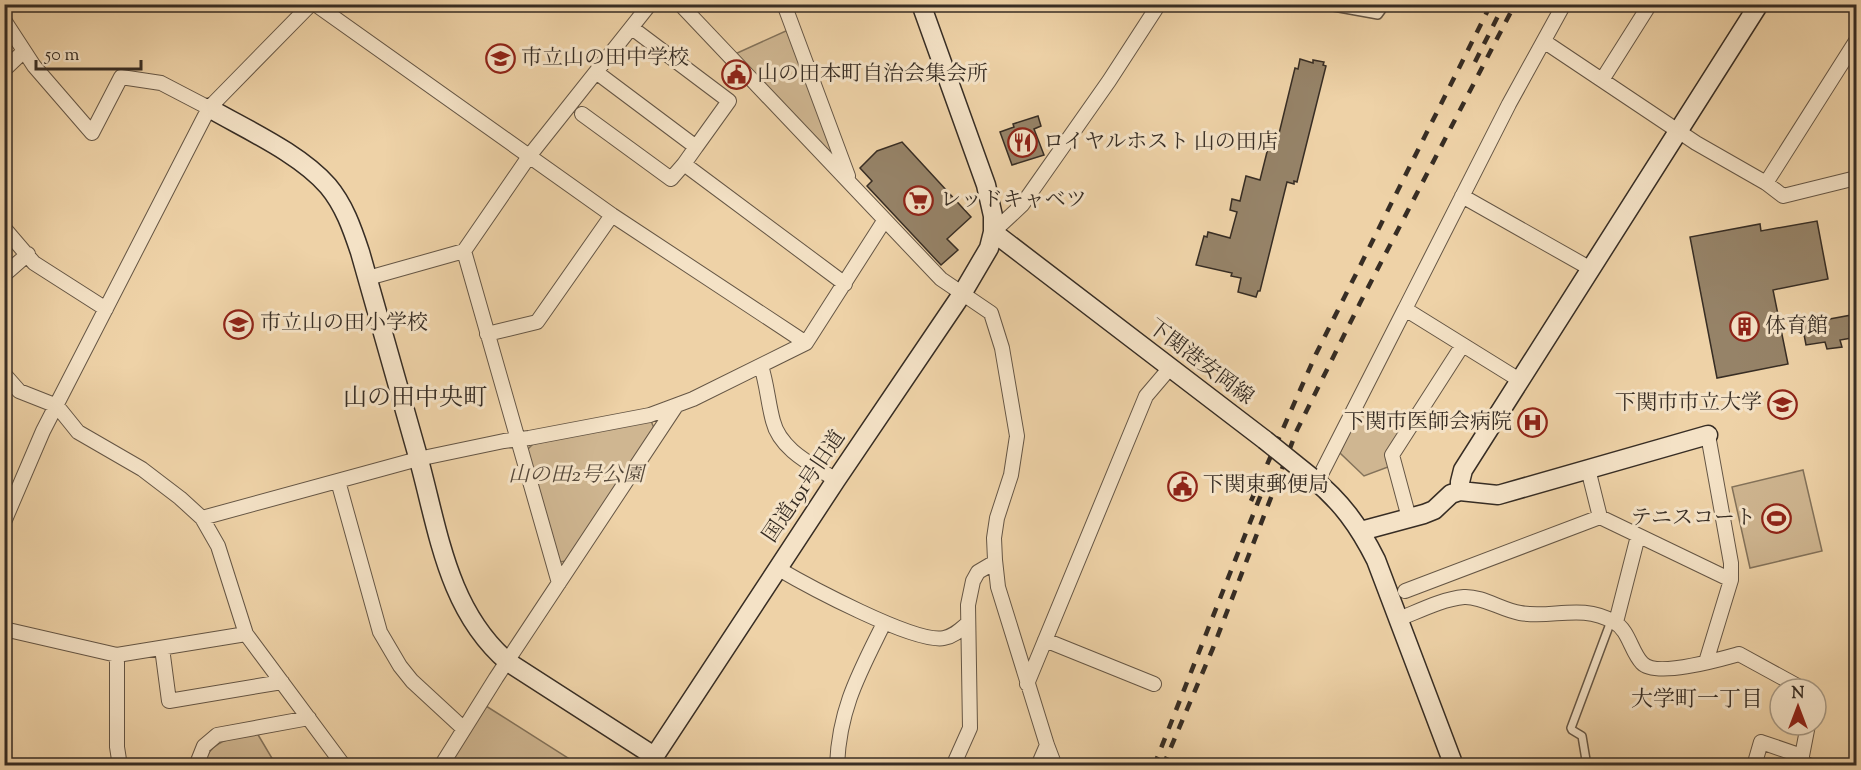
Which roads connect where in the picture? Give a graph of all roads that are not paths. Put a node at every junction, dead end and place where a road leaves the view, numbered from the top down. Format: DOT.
graph roads {
  1 [pos="313,4"];
  2 [pos="650,4"];
  3 [pos="680,4"];
  4 [pos="784,4"];
  5 [pos="921,4"];
  6 [pos="1159,4"];
  7 [pos="1253,4"];
  8 [pos="1277,4"];
  9 [pos="1317,4"];
  10 [pos="1386,4"];
  11 [pos="1564,4"];
  12 [pos="1650,4"];
  13 [pos="1759,4"];
  14 [pos="4,20"];
  15 [pos="632,28"];
  16 [pos="1857,41"];
  17 [pos="1545,42"];
  18 [pos="24,51"];
  19 [pos="4,70"];
  20 [pos="596,72"];
  21 [pos="1602,80"];
  22 [pos="209,108"];
  23 [pos="582,114"];
  24 [pos="1679,130"];
  25 [pos="696,147"];
  26 [pos="530,155"];
  27 [pos="684,164"];
  28 [pos="1857,178"];
  29 [pos="850,181"];
  30 [pos="1766,183"];
  31 [pos="1462,195"];
  32 [pos="612,215"];
  33 [pos="884,221"];
  34 [pos="4,228"];
  35 [pos="993,232"];
  36 [pos="464,251"];
  37 [pos="28,254"];
  38 [pos="1591,269"];
  39 [pos="4,275"];
  40 [pos="368,278"];
  41 [pos="845,284"];
  42 [pos="962,294"];
  43 [pos="106,309"];
  44 [pos="1404,309"];
  45 [pos="488,334"];
  46 [pos="806,343"];
  47 [pos="1462,346"];
  48 [pos="761,366"];
  49 [pos="1169,369"];
  50 [pos="4,374"];
  51 [pos="1521,381"];
  52 [pos="57,406"];
  53 [pos="676,406"];
  54 [pos="1708,435"];
  55 [pos="517,439"];
  56 [pos="418,459"];
  57 [pos="1588,469"];
  58 [pos="1314,479"];
  59 [pos="836,480"];
  60 [pos="338,481"];
  61 [pos="1460,491"];
  62 [pos="1599,516"];
  63 [pos="202,518"];
  64 [pos="1409,518"];
  65 [pos="4,522"];
  66 [pos="1361,531"];
  67 [pos="1638,536"];
  68 [pos="995,562"];
  69 [pos="777,568"];
  70 [pos="1731,580"];
  71 [pos="559,583"];
  72 [pos="1405,591"];
  73 [pos="1399,619"];
  74 [pos="1613,621"];
  75 [pos="884,623"];
  76 [pos="967,624"];
  77 [pos="4,629"];
  78 [pos="246,634"];
  79 [pos="1045,640"];
  80 [pos="162,648"];
  81 [pos="117,655"];
  82 [pos="508,662"];
  83 [pos="1706,662"];
  84 [pos="1781,677"];
  85 [pos="282,681"];
  86 [pos="1027,684"];
  87 [pos="1154,684"];
  88 [pos="309,718"];
  89 [pos="464,729"];
  90 [pos="1807,737"];
  91 [pos="1047,745"];
  92 [pos="4,758"];
  93 [pos="651,761"];
  94 [pos="1806,761"];
  95 [pos="6,765"];
  96 [pos="120,765"];
  97 [pos="196,765"];
  98 [pos="344,765"];
  99 [pos="441,765"];
  100 [pos="837,765"];
  101 [pos="952,765"];
  102 [pos="1038,765"];
  103 [pos="1055,765"];
  104 [pos="1454,765"];
  105 [pos="1587,765"];
  106 [pos="1754,765"];
  1 -- 22 [label="street"];
  1 -- 26 [label="street"];
  2 -- 15 [label="street"];
  3 -- 29 [label="street"];
  4 -- 29 [label="street"];
  5 -- 35 [label="street"];
  6 -- 35 [label="street"];
  7 -- 8 [label="lane"];
  9 -- 10 [label="lane"];
  11 -- 17 [label="street"];
  12 -- 21 [label="street"];
  13 -- 24 [label="street"];
  14 -- 18 [label="street"];
  15 -- 20 [label="street"];
  15 -- 25 [label="street"];
  16 -- 30 [label="street"];
  17 -- 21 [label="street"];
  17 -- 31 [label="street"];
  18 -- 19 [label="street"];
  18 -- 22 [label="street"];
  20 -- 25 [label="street"];
  20 -- 26 [label="street"];
  21 -- 24 [label="street"];
  22 -- 40 [label="street"];
  22 -- 43 [label="street"];
  23 -- 27 [label="street"];
  24 -- 30 [label="street"];
  24 -- 38 [label="street"];
  25 -- 27 [label="street"];
  26 -- 32 [label="street"];
  26 -- 36 [label="street"];
  27 -- 41 [label="street"];
  28 -- 30 [label="street"];
  29 -- 33 [label="street"];
  31 -- 38 [label="street"];
  31 -- 44 [label="street"];
  32 -- 45 [label="street"];
  32 -- 46 [label="street"];
  33 -- 41 [label="street"];
  33 -- 42 [label="street"];
  34 -- 37 [label="street"];
  35 -- 42 [label="street, 国道191号旧道"];
  35 -- 49 [label="street, 下関港安岡線"];
  36 -- 40 [label="street"];
  36 -- 45 [label="street"];
  37 -- 39 [label="street"];
  37 -- 43 [label="street"];
  38 -- 51 [label="street"];
  40 -- 56 [label="street"];
  41 -- 46 [label="street"];
  42 -- 59 [label="street, 国道191号旧道"];
  42 -- 68 [label="street"];
  43 -- 52 [label="street"];
  44 -- 47 [label="street"];
  44 -- 58 [label="street"];
  45 -- 55 [label="street"];
  46 -- 48 [label="street"];
  47 -- 51 [label="street"];
  47 -- 64 [label="street"];
  48 -- 53 [label="street"];
  48 -- 59 [label="street"];
  49 -- 58 [label="street, 下関港安岡線, bridge"];
  49 -- 79 [label="street"];
  50 -- 52 [label="street"];
  51 -- 61 [label="street"];
  52 -- 63 [label="street"];
  52 -- 65 [label="street"];
  53 -- 55 [label="street"];
  53 -- 71 [label="street"];
  54 -- 57 [label="street"];
  54 -- 70 [label="street"];
  55 -- 56 [label="street"];
  55 -- 71 [label="street"];
  56 -- 60 [label="street"];
  56 -- 82 [label="street"];
  57 -- 61 [label="street"];
  57 -- 62 [label="street"];
  58 -- 66 [label="street, 下関港安岡線"];
  59 -- 69 [label="street, 国道191号旧道"];
  60 -- 63 [label="street"];
  60 -- 89 [label="street"];
  61 -- 64 [label="street"];
  62 -- 67 [label="street"];
  62 -- 72 [label="street"];
  63 -- 78 [label="street"];
  64 -- 66 [label="street"];
  66 -- 73 [label="street, 下関港安岡線"];
  67 -- 70 [label="street"];
  67 -- 74 [label="street"];
  68 -- 76 [label="street"];
  68 -- 86 [label="street"];
  69 -- 75 [label="street"];
  69 -- 93 [label="street, 国道191号旧道"];
  70 -- 83 [label="street"];
  71 -- 82 [label="street"];
  73 -- 74 [label="street"];
  73 -- 104 [label="street, 下関港安岡線"];
  74 -- 83 [label="street"];
  74 -- 105 [label="lane"];
  75 -- 76 [label="street"];
  75 -- 100 [label="street"];
  76 -- 101 [label="street"];
  77 -- 81 [label="street"];
  78 -- 80 [label="street"];
  78 -- 85 [label="street"];
  79 -- 86 [label="street"];
  79 -- 87 [label="street"];
  80 -- 81 [label="street"];
  80 -- 85 [label="street"];
  81 -- 96 [label="street"];
  82 -- 89 [label="street"];
  82 -- 93 [label="street"];
  83 -- 84 [label="street"];
  85 -- 88 [label="street"];
  86 -- 91 [label="street"];
  88 -- 97 [label="street"];
  88 -- 98 [label="street"];
  89 -- 99 [label="street"];
  90 -- 94 [label="street"];
  91 -- 102 [label="street"];
  91 -- 103 [label="street"];
  92 -- 95 [label="street"];
  94 -- 106 [label="street"];
}
